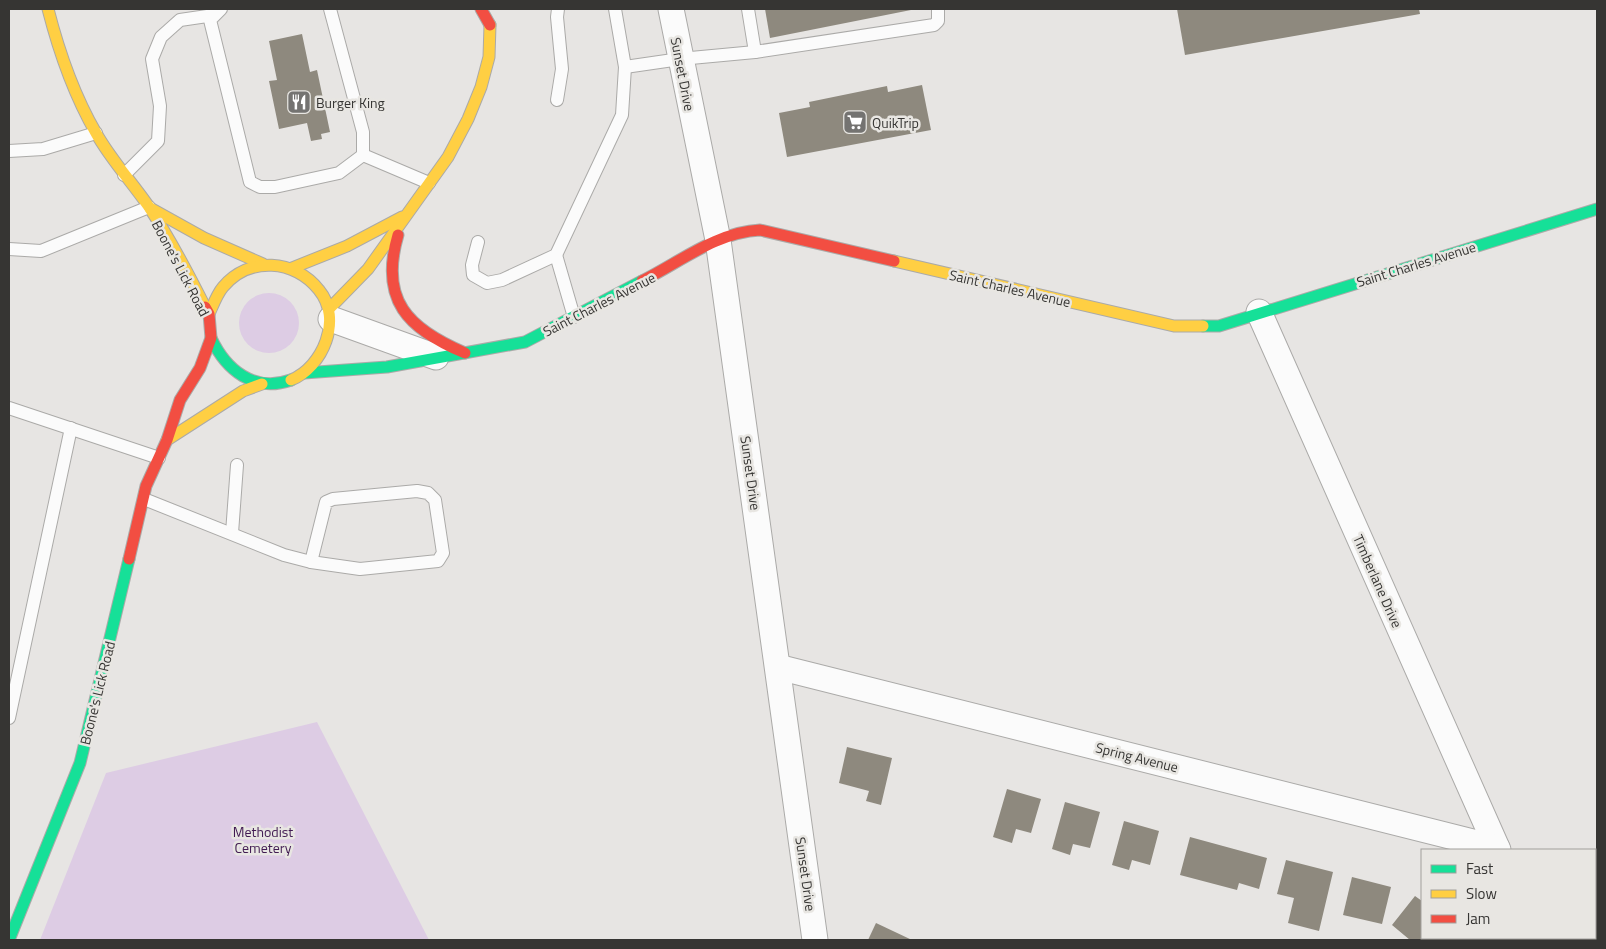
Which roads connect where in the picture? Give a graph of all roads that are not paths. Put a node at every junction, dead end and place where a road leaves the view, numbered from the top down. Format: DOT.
graph roads {
  1 [pos="48,9"];
  2 [pos="330,9"];
  3 [pos="481,9"];
  4 [pos="497,9"];
  5 [pos="558,9"];
  6 [pos="615,9"];
  7 [pos="670,9"];
  8 [pos="748,9"];
  9 [pos="938,9"];
  10 [pos="218,12"];
  11 [pos="490,25"];
  12 [pos="755,52"];
  13 [pos="680,59"];
  14 [pos="625,67"];
  15 [pos="557,100"];
  16 [pos="96,133"];
  17 [pos="9,151"];
  18 [pos="363,155"];
  19 [pos="124,175"];
  20 [pos="429,183"];
  21 [pos="149,207"];
  22 [pos="1597,209"];
  23 [pos="406,215"];
  24 [pos="718,240"];
  25 [pos="478,242"];
  26 [pos="9,249"];
  27 [pos="556,255"];
  28 [pos="263,264"];
  29 [pos="292,268"];
  30 [pos="1258,312"];
  31 [pos="209,314"];
  32 [pos="330,314"];
  33 [pos="574,317"];
  34 [pos="211,338"];
  35 [pos="465,353"];
  36 [pos="436,357"];
  37 [pos="304,373"];
  38 [pos="262,384"];
  39 [pos="9,408"];
  40 [pos="71,428"];
  41 [pos="167,440"];
  42 [pos="159,458"];
  43 [pos="237,465"];
  44 [pos="144,498"];
  45 [pos="232,533"];
  46 [pos="311,562"];
  47 [pos="778,667"];
  48 [pos="9,718"];
  49 [pos="1497,849"];
  50 [pos="9,940"];
  51 [pos="815,940"];
  1 -- 16 [label="street, Boone's Lick Road"];
  2 -- 18 [label="lane"];
  3 -- 11 [label="street"];
  4 -- 11 [label="street"];
  5 -- 15 [label="lane"];
  6 -- 14 [label="lane"];
  7 -- 13 [label="street, Sunset Drive"];
  8 -- 12 [label="lane"];
  9 -- 12 [label="lane"];
  10 -- 18 [label="lane"];
  10 -- 19 [label="lane"];
  11 -- 20 [label="street"];
  12 -- 13 [label="lane"];
  13 -- 14 [label="lane"];
  13 -- 24 [label="street, Sunset Drive"];
  14 -- 27 [label="lane"];
  16 -- 17 [label="lane"];
  16 -- 19 [label="street, Boone's Lick Road"];
  18 -- 20 [label="lane"];
  19 -- 21 [label="street, Boone's Lick Road"];
  20 -- 23 [label="street"];
  21 -- 26 [label="lane"];
  21 -- 28 [label="street, Boone's Lick Road"];
  21 -- 31 [label="street, Boone's Lick Road"];
  22 -- 30 [label="street, Saint Charles Avenue"];
  23 -- 29 [label="street"];
  23 -- 32 [label="street"];
  23 -- 35 [label="street"];
  24 -- 30 [label="street, Saint Charles Avenue"];
  24 -- 33 [label="street, Saint Charles Avenue"];
  24 -- 47 [label="street, Sunset Drive"];
  25 -- 27 [label="lane"];
  27 -- 33 [label="lane"];
  28 -- 29 [label="street"];
  28 -- 31 [label="street"];
  29 -- 32 [label="street"];
  30 -- 49 [label="street, Timberlane Drive"];
  31 -- 34 [label="street, Boone's Lick Road"];
  32 -- 36 [label="street, Saint Charles Avenue"];
  32 -- 37 [label="street"];
  33 -- 35 [label="street, Saint Charles Avenue"];
  34 -- 38 [label="street"];
  34 -- 41 [label="street, Boone's Lick Road"];
  35 -- 36 [label="street, Saint Charles Avenue"];
  36 -- 37 [label="street, Saint Charles Avenue"];
  37 -- 38 [label="street"];
  38 -- 41 [label="street"];
  39 -- 40 [label="lane"];
  40 -- 42 [label="lane"];
  40 -- 48 [label="lane"];
  41 -- 42 [label="street, Boone's Lick Road"];
  42 -- 44 [label="street, Boone's Lick Road"];
  43 -- 45 [label="lane"];
  44 -- 45 [label="lane"];
  44 -- 50 [label="street, Boone's Lick Road"];
  45 -- 46 [label="lane"];
  46 -- 46 [label="lane"];
  47 -- 49 [label="street, Spring Avenue"];
  47 -- 51 [label="street, Sunset Drive"];
}
